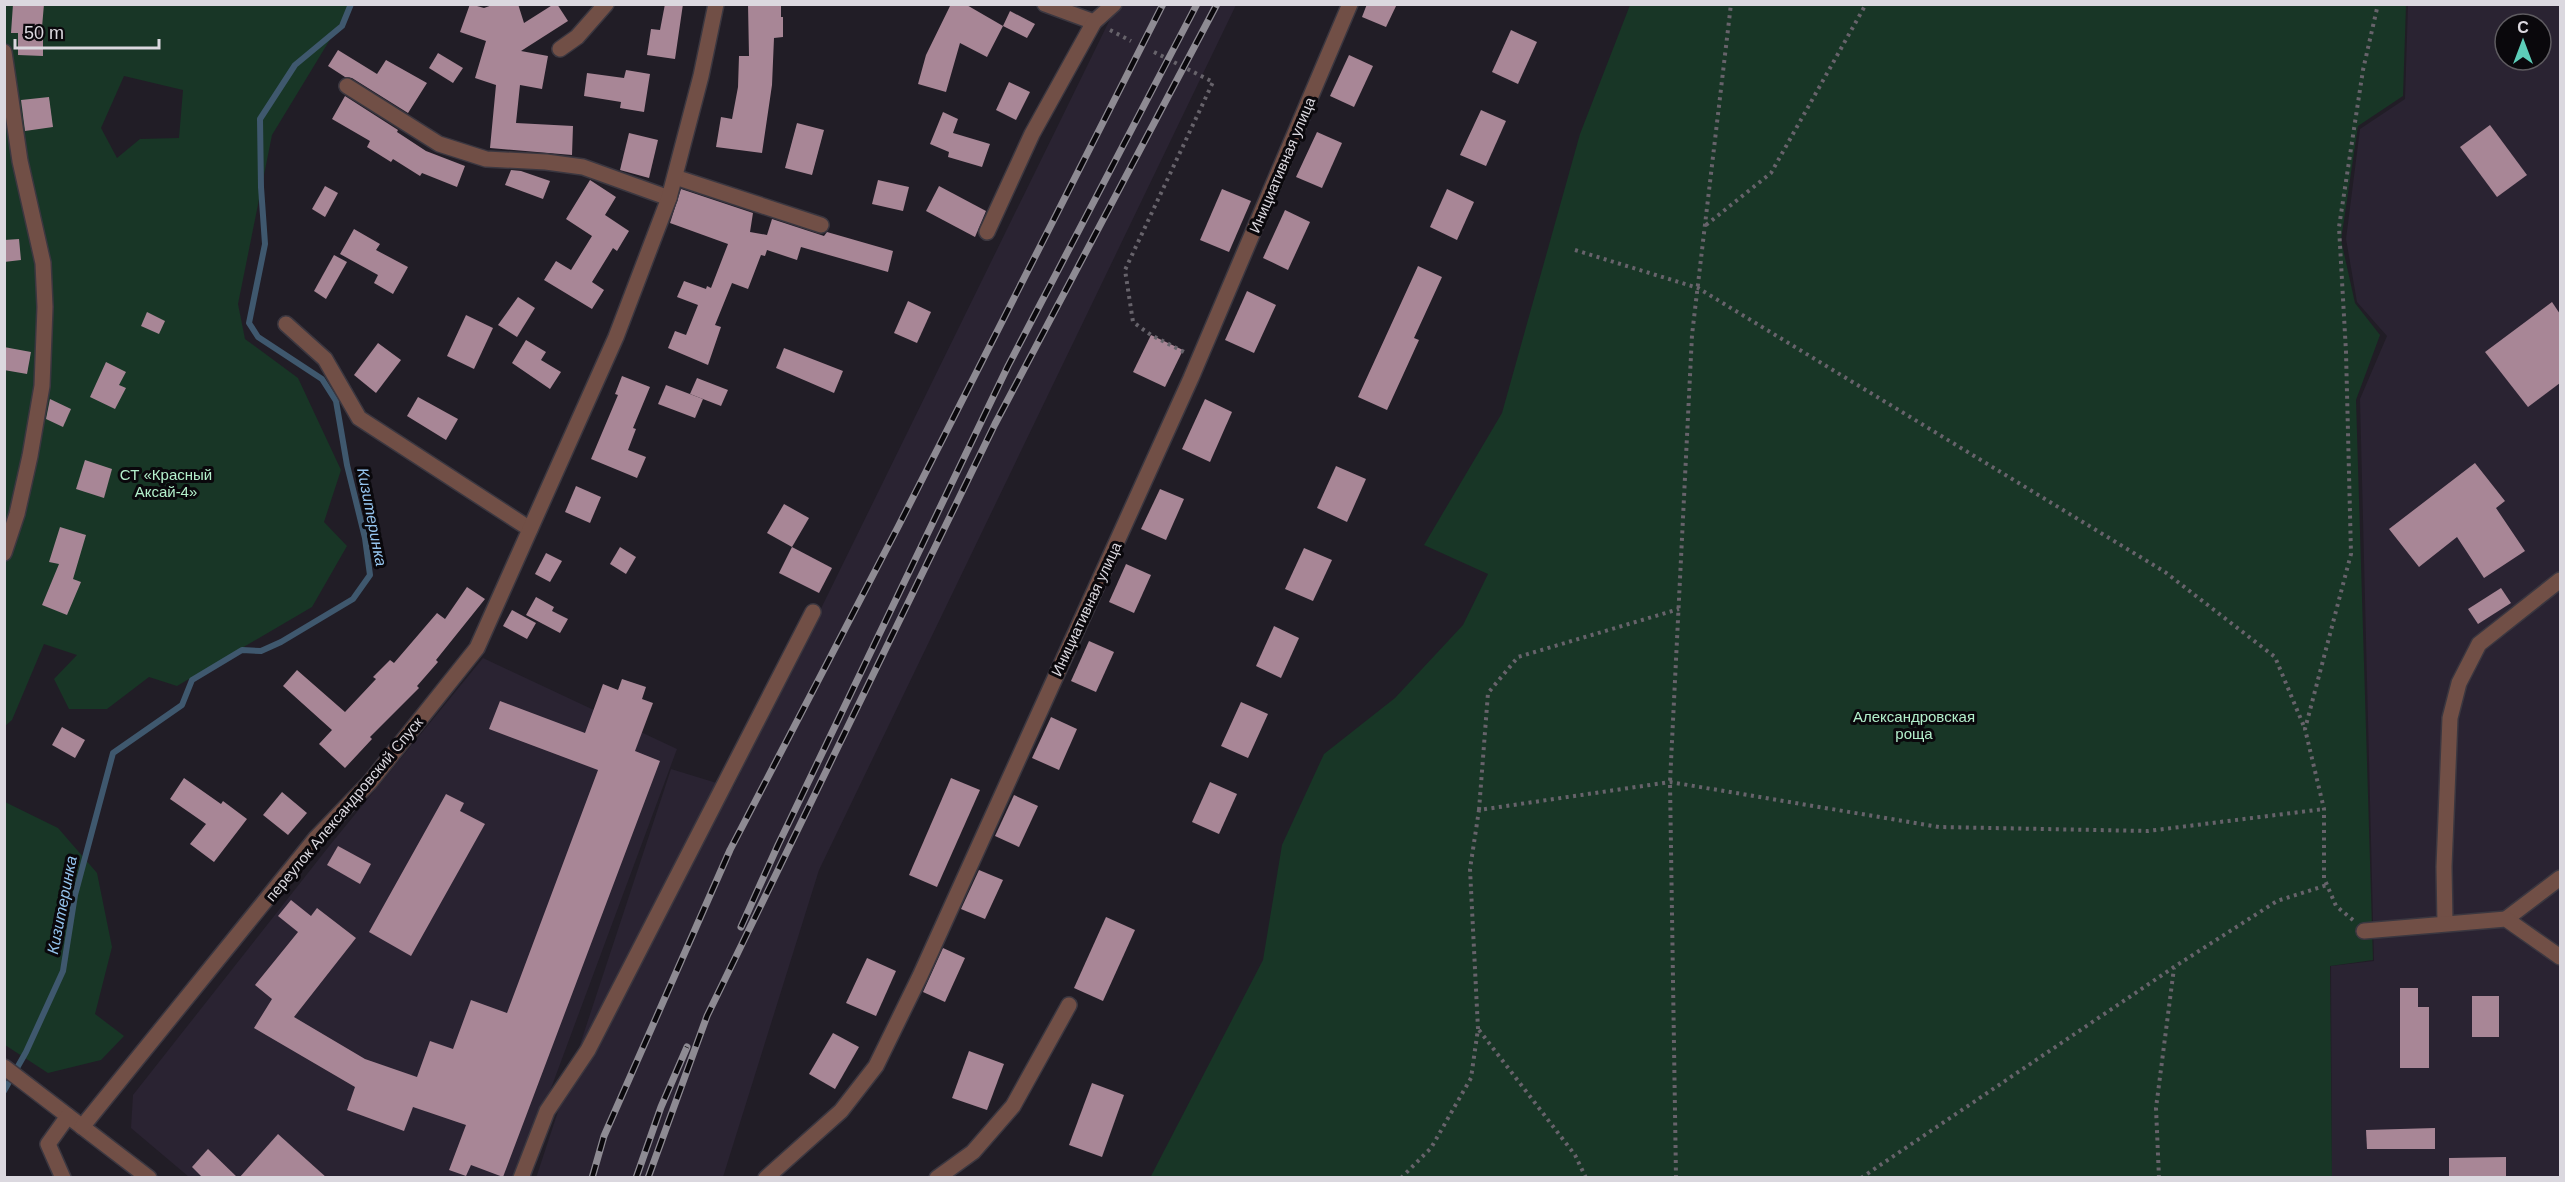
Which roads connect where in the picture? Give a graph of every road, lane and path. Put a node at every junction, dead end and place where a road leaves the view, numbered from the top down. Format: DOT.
graph roads {
  1 [pos="606,4"];
  2 [pos="716,4"];
  3 [pos="1046,4"];
  4 [pos="1114,4"];
  5 [pos="1350,4"];
  6 [pos="1731,4"];
  7 [pos="1866,4"];
  8 [pos="2378,4"];
  9 [pos="1094,22"];
  10 [pos="1131,41"];
  11 [pos="560,49"];
  12 [pos="4,52"];
  13 [pos="1154,52"];
  14 [pos="347,86"];
  15 [pos="675,177"];
  16 [pos="669,198"];
  17 [pos="821,225"];
  18 [pos="1705,225"];
  19 [pos="987,232"];
  20 [pos="1575,250"];
  21 [pos="1698,288"];
  22 [pos="286,324"];
  23 [pos="1198,363"];
  24 [pos="530,529"];
  25 [pos="4,553"];
  26 [pos="2560,580"];
  27 [pos="1679,609"];
  28 [pos="813,612"];
  29 [pos="2305,729"];
  30 [pos="1670,782"];
  31 [pos="2324,809"];
  32 [pos="1479,810"];
  33 [pos="2560,878"];
  34 [pos="2327,885"];
  35 [pos="2506,919"];
  36 [pos="2445,923"];
  37 [pos="2364,931"];
  38 [pos="2560,957"];
  39 [pos="2174,967"];
  40 [pos="1069,1005"];
  41 [pos="1478,1029"];
  42 [pos="4,1067"];
  43 [pos="68,1116"];
  44 [pos="82,1127"];
  45 [pos="63,1178"];
  46 [pos="149,1178"];
  47 [pos="521,1178"];
  48 [pos="766,1178"];
  49 [pos="937,1178"];
  50 [pos="1401,1178"];
  51 [pos="1586,1178"];
  52 [pos="1676,1178"];
  53 [pos="1861,1178"];
  54 [pos="2159,1178"];
  1 -- 11 [label="street"];
  2 -- 15 [label="street, переулок Александровский Спуск"];
  3 -- 9 [label="street"];
  4 -- 9 [label="street"];
  5 -- 23 [label="street, Инициативная улица"];
  6 -- 18 [label="path"];
  7 -- 18 [label="path"];
  8 -- 29 [label="path"];
  9 -- 10 [label="path"];
  9 -- 19 [label="street"];
  12 -- 25 [label="street"];
  13 -- 23 [label="path"];
  14 -- 16 [label="street"];
  15 -- 16 [label="street, переулок Александровский Спуск"];
  15 -- 17 [label="street"];
  16 -- 24 [label="street, переулок Александровский Спуск"];
  18 -- 21 [label="path"];
  20 -- 21 [label="path"];
  21 -- 27 [label="path"];
  21 -- 29 [label="path"];
  22 -- 24 [label="street"];
  23 -- 48 [label="street, Инициативная улица"];
  24 -- 44 [label="street, переулок Александровский Спуск"];
  26 -- 36 [label="street"];
  27 -- 30 [label="path"];
  27 -- 32 [label="path"];
  28 -- 47 [label="street"];
  29 -- 31 [label="path"];
  30 -- 31 [label="path"];
  30 -- 32 [label="path"];
  30 -- 52 [label="path"];
  31 -- 34 [label="path"];
  32 -- 41 [label="path"];
  33 -- 35 [label="street"];
  34 -- 37 [label="path"];
  34 -- 39 [label="path"];
  35 -- 36 [label="street"];
  35 -- 38 [label="street"];
  36 -- 37 [label="street"];
  39 -- 53 [label="path"];
  39 -- 54 [label="path"];
  40 -- 49 [label="street"];
  41 -- 50 [label="path"];
  41 -- 51 [label="path"];
  42 -- 43 [label="street"];
  43 -- 44 [label="street"];
  43 -- 45 [label="street"];
  44 -- 46 [label="street"];
}
